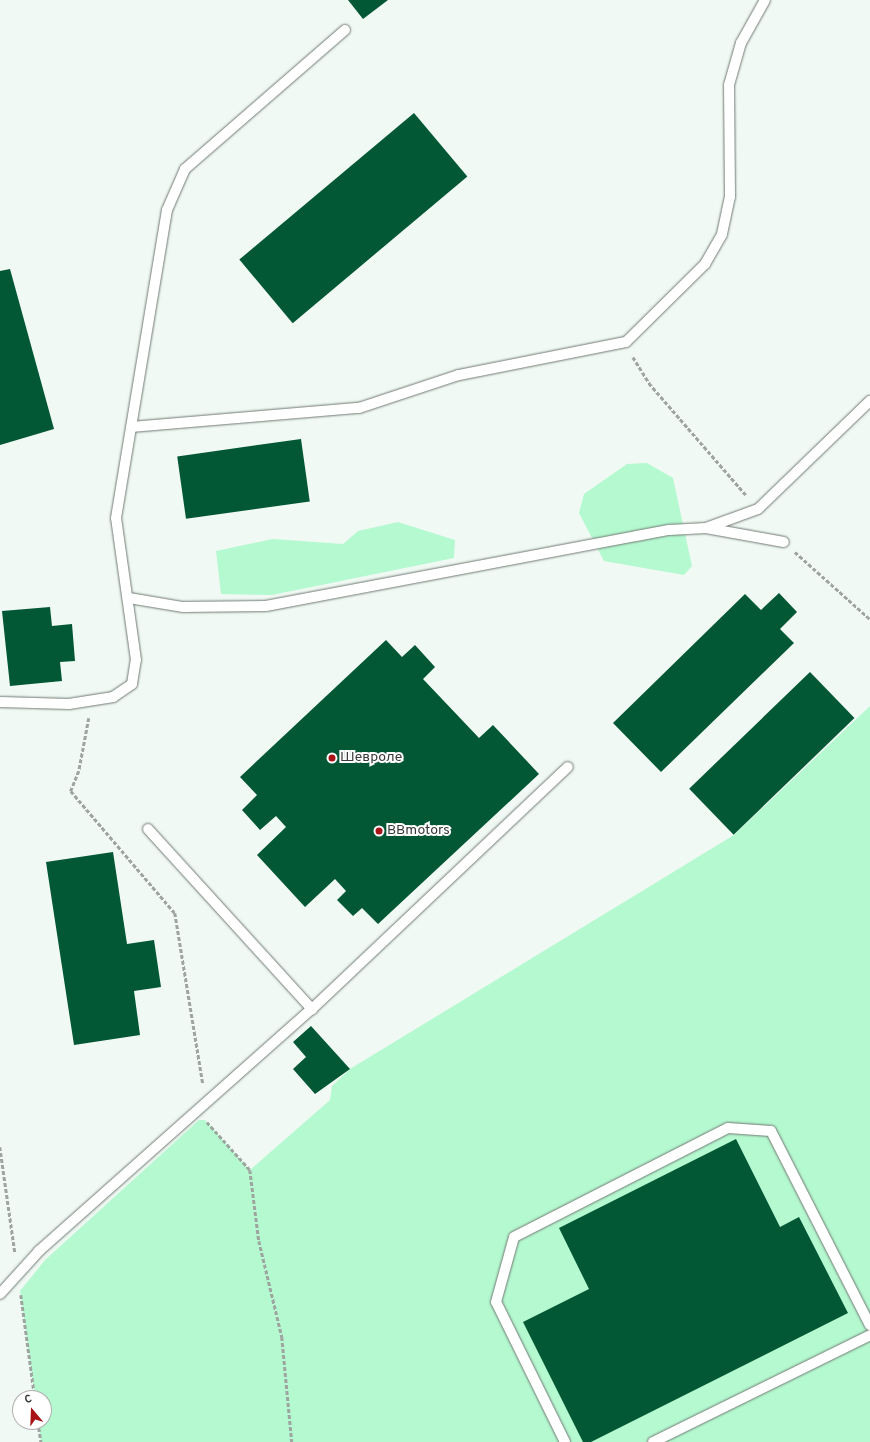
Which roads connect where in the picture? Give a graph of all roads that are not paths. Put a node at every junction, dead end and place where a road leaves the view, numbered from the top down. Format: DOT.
graph roads {
  1 [pos="765,0"];
  2 [pos="345,30"];
  3 [pos="870,402"];
  4 [pos="131,427"];
  5 [pos="706,528"];
  6 [pos="784,542"];
  7 [pos="128,598"];
  8 [pos="0,702"];
  9 [pos="568,767"];
  10 [pos="148,829"];
  11 [pos="312,1010"];
  12 [pos="0,1294"];
  13 [pos="870,1325"];
  14 [pos="870,1335"];
  15 [pos="565,1442"];
  16 [pos="653,1442"];
  1 -- 4 [label="lane"];
  2 -- 4 [label="lane"];
  3 -- 5 [label="lane"];
  4 -- 7 [label="lane"];
  5 -- 6 [label="lane"];
  5 -- 7 [label="lane"];
  7 -- 8 [label="lane"];
  9 -- 11 [label="lane"];
  10 -- 11 [label="lane"];
  11 -- 12 [label="lane"];
  13 -- 15 [label="lane"];
  14 -- 16 [label="lane"];
}
